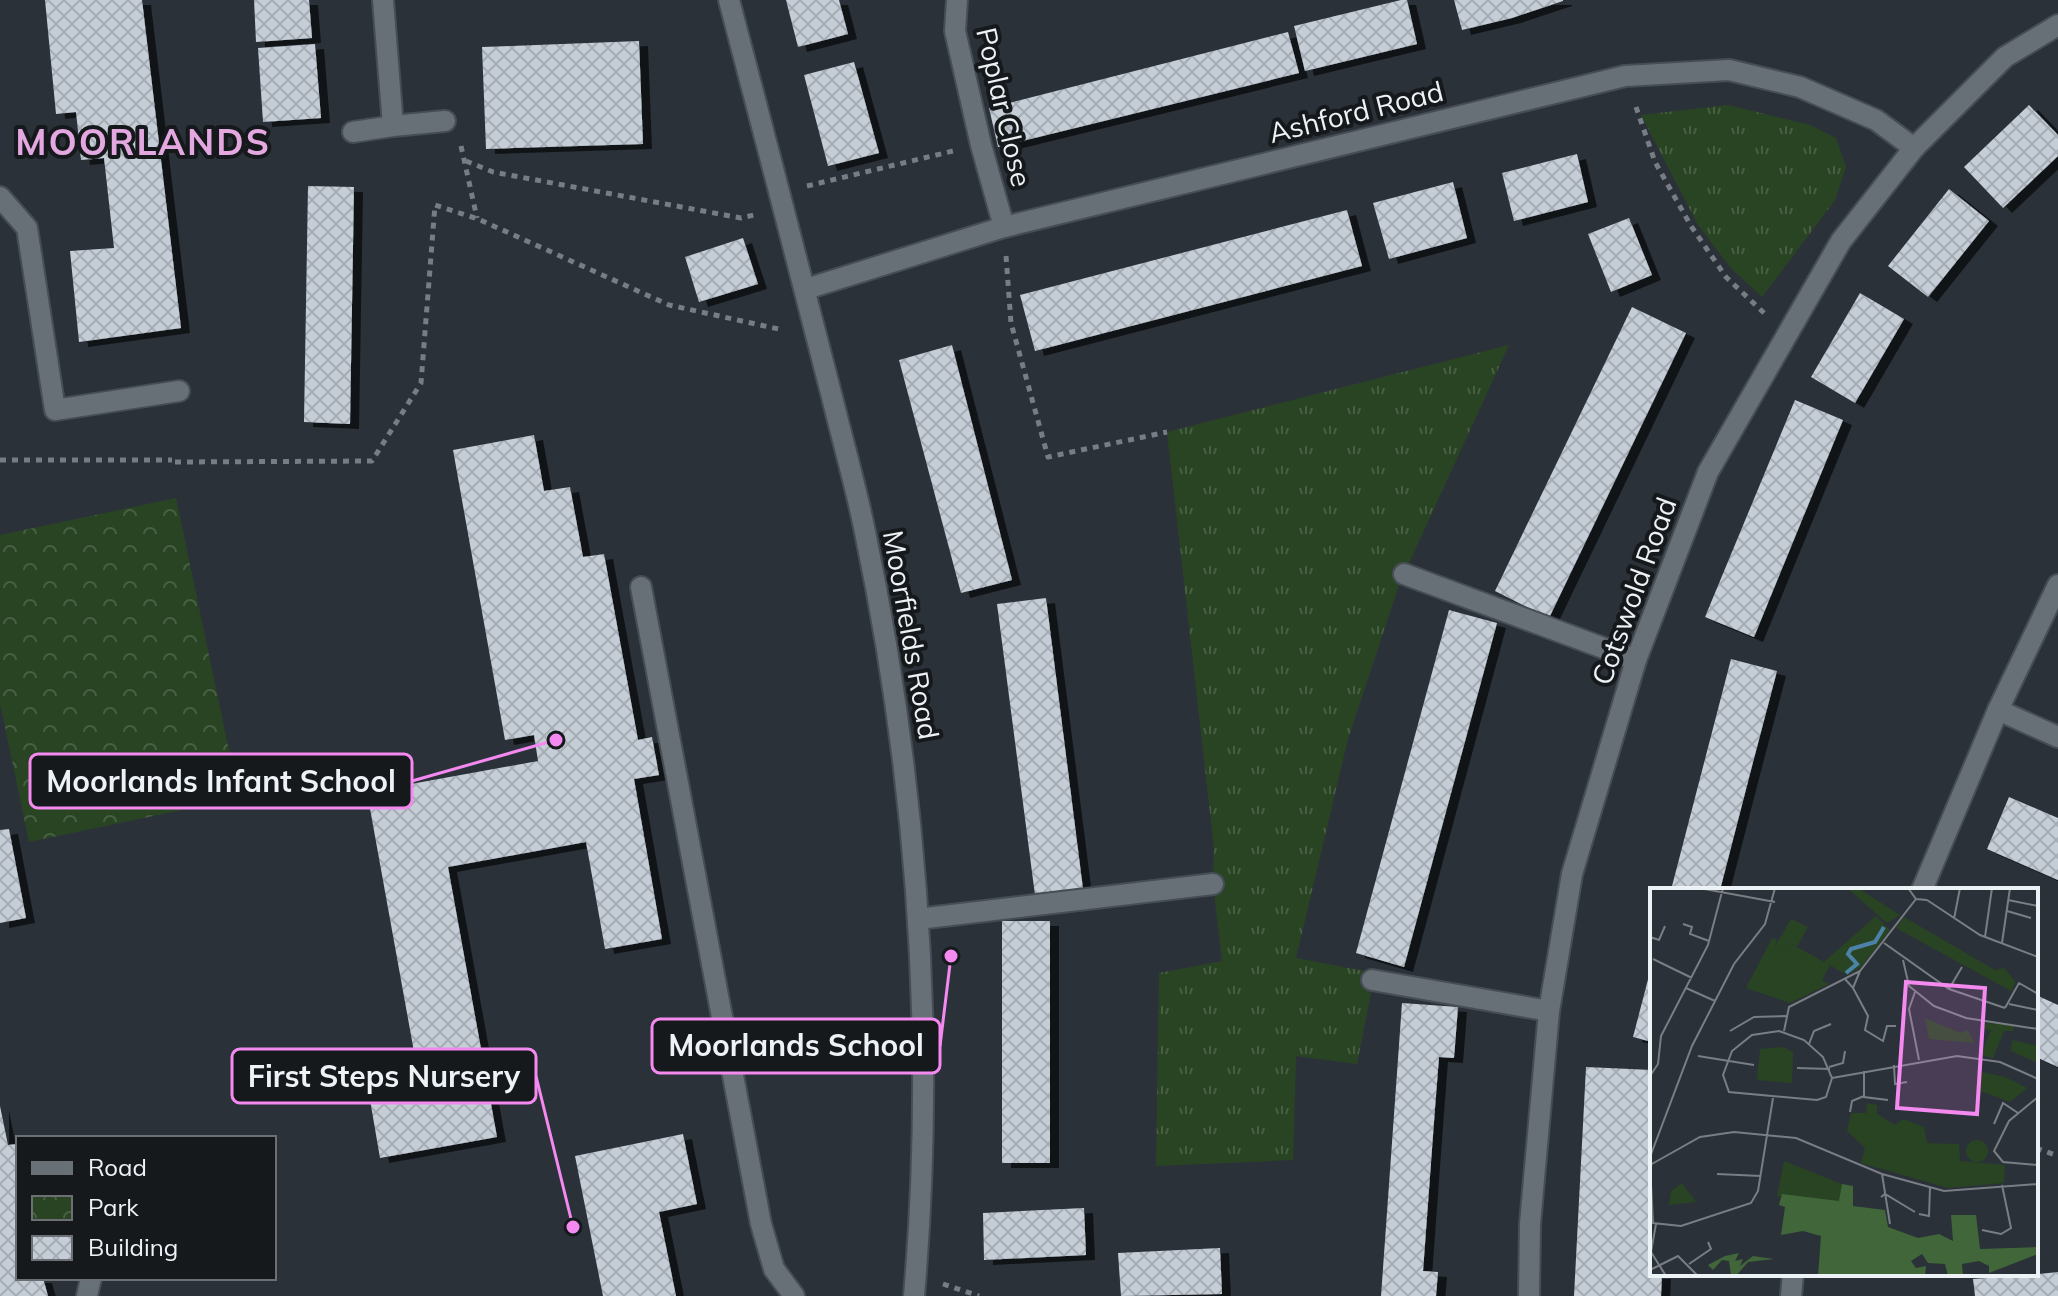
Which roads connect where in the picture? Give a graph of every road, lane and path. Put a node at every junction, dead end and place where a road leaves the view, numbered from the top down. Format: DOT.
graph roads {
  1 [pos="383,0"];
  2 [pos="729,0"];
  3 [pos="957,0"];
  4 [pos="2058,25"];
  5 [pos="1625,76"];
  6 [pos="445,121"];
  7 [pos="393,126"];
  8 [pos="353,132"];
  9 [pos="981,145"];
  10 [pos="1914,148"];
  11 [pos="466,161"];
  12 [pos="0,197"];
  13 [pos="782,202"];
  14 [pos="478,219"];
  15 [pos="1004,227"];
  16 [pos="806,289"];
  17 [pos="1786,334"];
  18 [pos="817,337"];
  19 [pos="179,391"];
  20 [pos="1167,432"];
  21 [pos="0,460"];
  22 [pos="1404,574"];
  23 [pos="2058,585"];
  24 [pos="641,587"];
  25 [pos="1636,660"];
  26 [pos="1998,710"];
  27 [pos="2058,737"];
  28 [pos="1213,884"];
  29 [pos="1923,888"];
  30 [pos="918,919"];
  31 [pos="1372,980"];
  32 [pos="1549,1011"];
  33 [pos="2038,1149"];
  34 [pos="2058,1156"];
  35 [pos="1793,1276"];
  36 [pos="794,1296"];
  37 [pos="914,1296"];
  38 [pos="1529,1296"];
  39 [pos="1791,1296"];
  1 -- 7 [label="street"];
  2 -- 13 [label="street, Moorfields Road"];
  3 -- 9 [label="street, Poplar Close"];
  4 -- 10 [label="street, Cotswold Road"];
  5 -- 10 [label="street, Ashford Road"];
  5 -- 15 [label="street, Ashford Road"];
  5 -- 17 [label="path"];
  6 -- 7 [label="street"];
  6 -- 11 [label="path"];
  7 -- 8 [label="street"];
  9 -- 13 [label="path"];
  9 -- 15 [label="street, Poplar Close"];
  10 -- 17 [label="street, Cotswold Road"];
  11 -- 13 [label="path"];
  11 -- 14 [label="path"];
  12 -- 19 [label="street"];
  13 -- 16 [label="street, Moorfields Road"];
  14 -- 18 [label="path"];
  14 -- 21 [label="path"];
  15 -- 16 [label="street, Ashford Road"];
  15 -- 20 [label="path"];
  16 -- 18 [label="street, Moorfields Road"];
  17 -- 25 [label="street, Cotswold Road"];
  18 -- 30 [label="street, Moorfields Road"];
  22 -- 25 [label="street"];
  23 -- 26 [label="street"];
  24 -- 36 [label="street"];
  25 -- 32 [label="street, Cotswold Road"];
  26 -- 27 [label="street"];
  26 -- 29 [label="street"];
  28 -- 30 [label="street"];
  30 -- 37 [label="street, Moorfields Road"];
  31 -- 32 [label="street"];
  32 -- 38 [label="street, Cotswold Road"];
  33 -- 34 [label="path"];
  35 -- 39 [label="street"];
}
